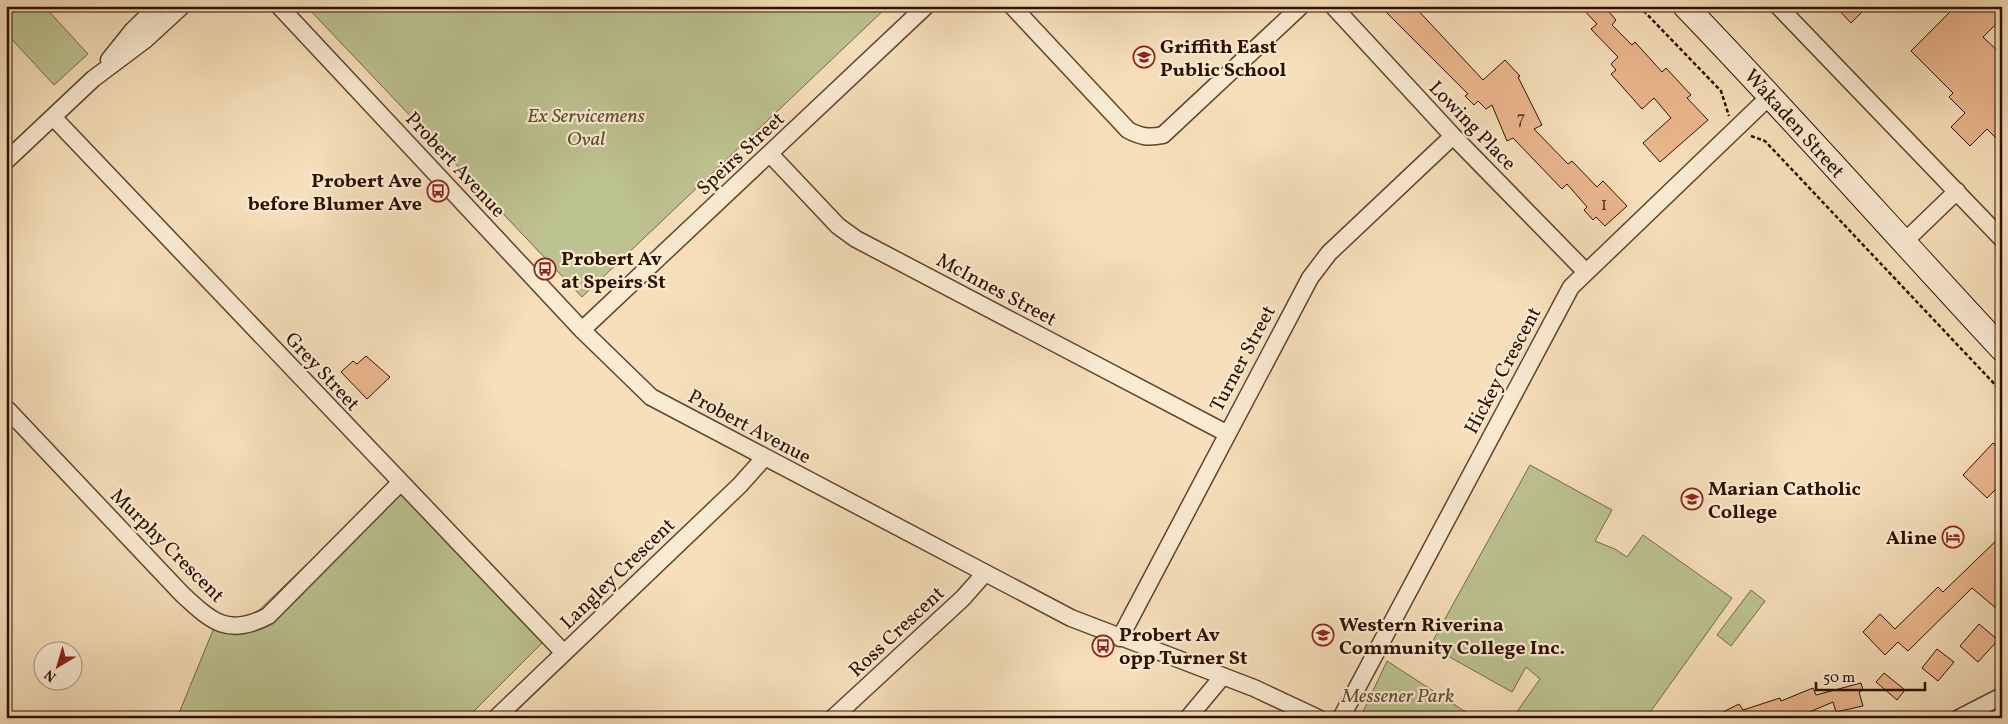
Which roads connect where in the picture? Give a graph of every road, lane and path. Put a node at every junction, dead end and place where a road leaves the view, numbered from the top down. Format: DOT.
graph roads {
  1 [pos="158,6"];
  2 [pos="182,6"];
  3 [pos="279,6"];
  4 [pos="926,6"];
  5 [pos="1012,6"];
  6 [pos="1301,6"];
  7 [pos="1333,6"];
  8 [pos="1639,6"];
  9 [pos="1685,6"];
  10 [pos="1778,6"];
  11 [pos="93,79"];
  12 [pos="1771,95"];
  13 [pos="53,117"];
  14 [pos="1742,122"];
  15 [pos="1454,136"];
  16 [pos="770,154"];
  17 [pos="6,161"];
  18 [pos="1957,191"];
  19 [pos="2002,239"];
  20 [pos="1903,243"];
  21 [pos="1584,271"];
  22 [pos="582,330"];
  23 [pos="2002,349"];
  24 [pos="2002,392"];
  25 [pos="6,408"];
  26 [pos="1226,433"];
  27 [pos="764,458"];
  28 [pos="400,482"];
  29 [pos="984,573"];
  30 [pos="1120,638"];
  31 [pos="564,652"];
  32 [pos="1223,676"];
  33 [pos="2002,696"];
  34 [pos="496,718"];
  35 [pos="833,718"];
  36 [pos="1188,718"];
  37 [pos="1318,718"];
  38 [pos="1341,718"];
  39 [pos="1959,718"];
  1 -- 11 [label="street"];
  2 -- 11 [label="street"];
  3 -- 22 [label="street, Probert Avenue"];
  4 -- 16 [label="street, Speirs Street"];
  5 -- 6 [label="street"];
  7 -- 15 [label="street, Lowing Place"];
  8 -- 14 [label="path"];
  9 -- 12 [label="main road, Wakaden Street"];
  10 -- 18 [label="street"];
  11 -- 13 [label="street"];
  12 -- 14 [label="street, Hickey Crescent"];
  12 -- 20 [label="main road, Wakaden Street"];
  13 -- 17 [label="street"];
  13 -- 28 [label="street, Grey Street"];
  14 -- 21 [label="street, Hickey Crescent"];
  14 -- 24 [label="path"];
  15 -- 21 [label="street, Lowing Place"];
  15 -- 26 [label="street, Turner Street"];
  16 -- 22 [label="street, Speirs Street"];
  16 -- 26 [label="street, McInnes Street"];
  18 -- 19 [label="street"];
  18 -- 20 [label="street"];
  20 -- 23 [label="main road, Wakaden Street"];
  21 -- 38 [label="street, Hickey Crescent"];
  22 -- 27 [label="street, Probert Avenue"];
  25 -- 28 [label="street, Murphy Crescent"];
  26 -- 30 [label="street, Turner Street"];
  27 -- 29 [label="street, Probert Avenue"];
  27 -- 31 [label="street, Langley Crescent"];
  28 -- 31 [label="street, Grey Street"];
  29 -- 30 [label="street, Probert Avenue"];
  29 -- 35 [label="street, Ross Crescent"];
  30 -- 32 [label="street, Probert Avenue"];
  31 -- 34 [label="street, Langley Crescent"];
  32 -- 36 [label="street"];
  32 -- 37 [label="street, Probert Avenue"];
  33 -- 39 [label="street"];
}
